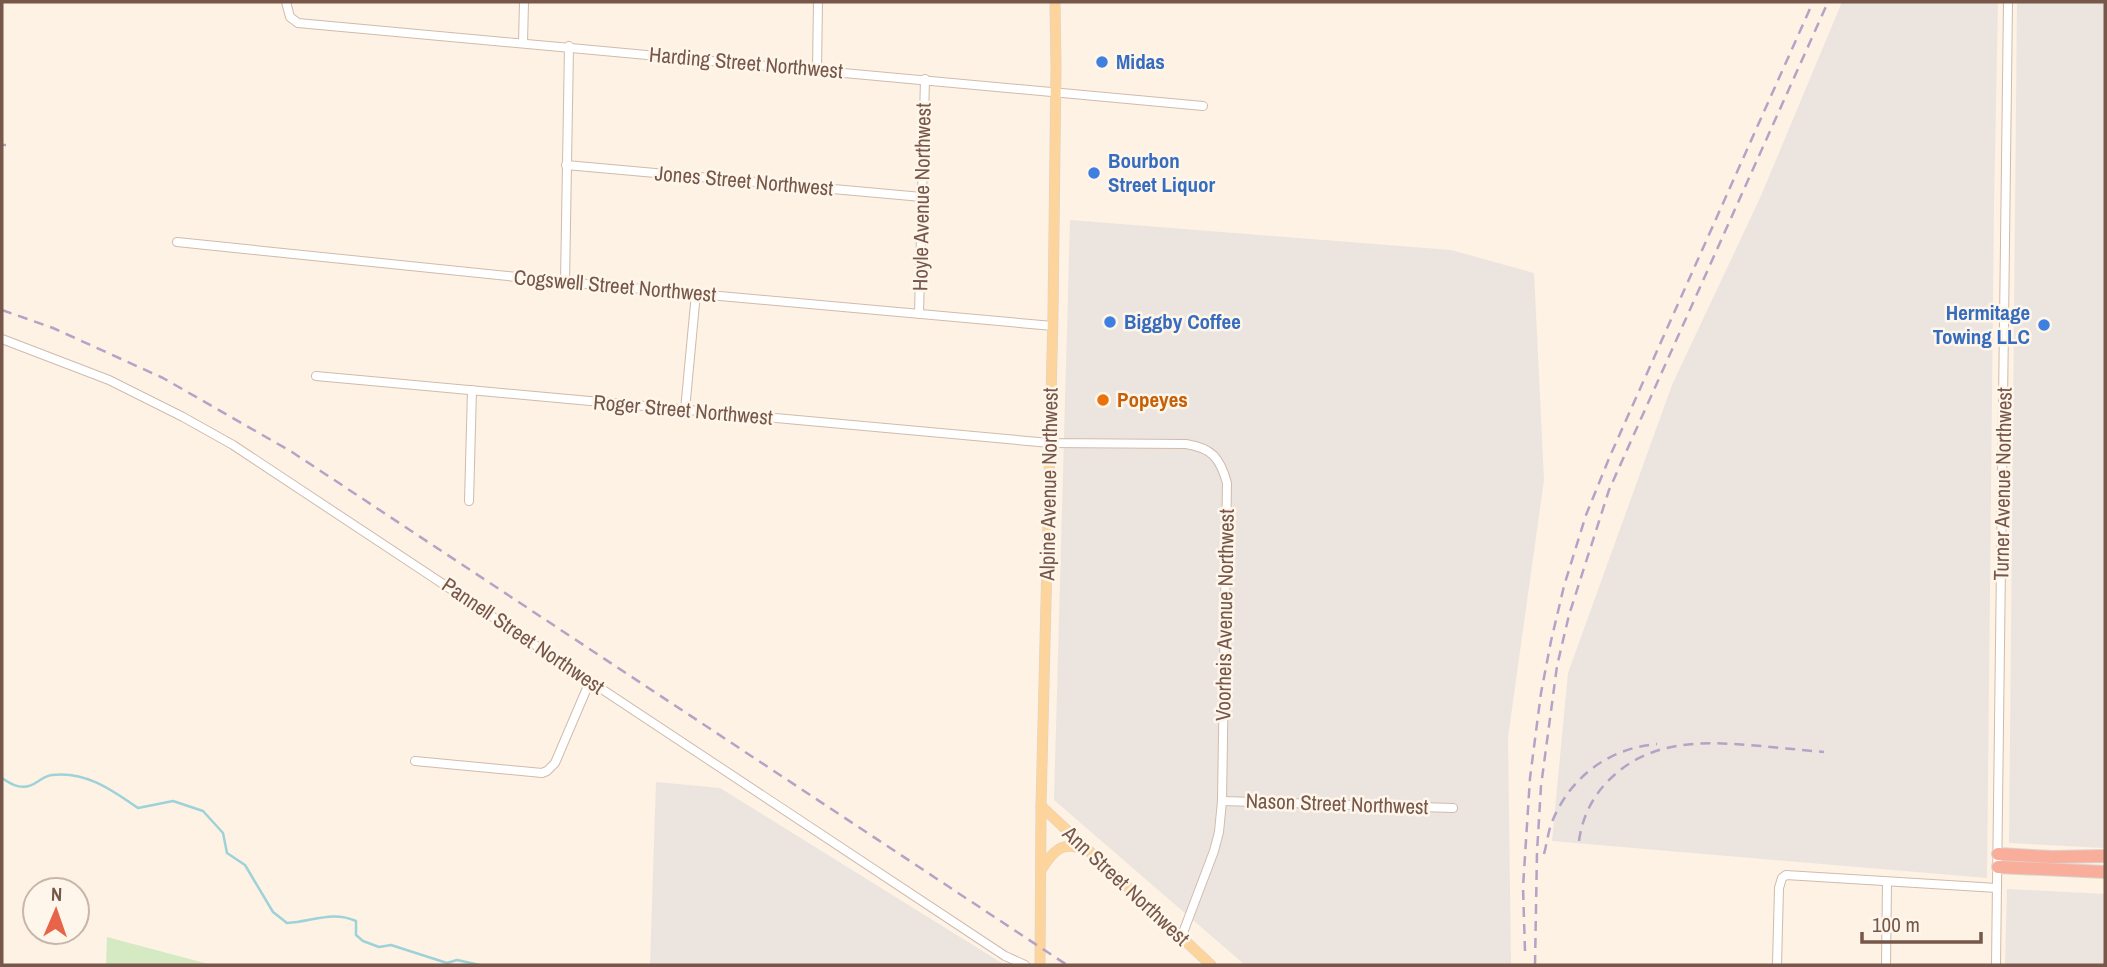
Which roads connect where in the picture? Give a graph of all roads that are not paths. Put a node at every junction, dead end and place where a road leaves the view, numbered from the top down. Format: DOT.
graph roads {
  1 [pos="286,2"];
  2 [pos="524,2"];
  3 [pos="818,2"];
  4 [pos="1055,2"];
  5 [pos="2008,2"];
  6 [pos="523,43"];
  7 [pos="569,46"];
  8 [pos="817,69"];
  9 [pos="925,79"];
  10 [pos="1056,93"];
  11 [pos="1203,106"];
  12 [pos="566,165"];
  13 [pos="922,197"];
  14 [pos="177,243"];
  15 [pos="565,282"];
  16 [pos="696,293"];
  17 [pos="919,314"];
  18 [pos="1053,326"];
  19 [pos="2,339"];
  20 [pos="316,376"];
  21 [pos="472,390"];
  22 [pos="685,410"];
  23 [pos="1050,443"];
  24 [pos="470,501"];
  25 [pos="590,681"];
  26 [pos="415,761"];
  27 [pos="1222,801"];
  28 [pos="1041,806"];
  29 [pos="1453,808"];
  30 [pos="1092,854"];
  31 [pos="2105,856"];
  32 [pos="1998,860"];
  33 [pos="1041,870"];
  34 [pos="2105,872"];
  35 [pos="1887,882"];
  36 [pos="1997,888"];
  37 [pos="1181,938"];
  38 [pos="1025,965"];
  39 [pos="1040,965"];
  40 [pos="1211,965"];
  41 [pos="1777,965"];
  42 [pos="1886,965"];
  43 [pos="1996,965"];
  1 -- 6 [label="street, Harding Street Northwest"];
  2 -- 6 [label="street"];
  3 -- 8 [label="street"];
  4 -- 10 [label="main road, Alpine Avenue Northwest"];
  5 -- 32 [label="street, Turner Avenue Northwest"];
  6 -- 7 [label="street, Harding Street Northwest"];
  7 -- 8 [label="street, Harding Street Northwest"];
  7 -- 12 [label="street"];
  8 -- 9 [label="street, Harding Street Northwest"];
  9 -- 10 [label="street, Harding Street Northwest"];
  9 -- 13 [label="street, Hoyle Avenue Northwest"];
  10 -- 11 [label="street, Harding Street Northwest"];
  10 -- 18 [label="main road, Alpine Avenue Northwest"];
  12 -- 13 [label="street, Jones Street Northwest"];
  12 -- 15 [label="street"];
  13 -- 17 [label="street, Hoyle Avenue Northwest"];
  14 -- 15 [label="street, Cogswell Street Northwest"];
  15 -- 16 [label="street, Cogswell Street Northwest"];
  16 -- 17 [label="street, Cogswell Street Northwest"];
  16 -- 22 [label="street"];
  17 -- 18 [label="street, Cogswell Street Northwest"];
  18 -- 23 [label="main road, Alpine Avenue Northwest"];
  19 -- 25 [label="street, Pannell Street Northwest"];
  20 -- 21 [label="street, Roger Street Northwest"];
  21 -- 22 [label="street, Roger Street Northwest"];
  21 -- 24 [label="street"];
  22 -- 23 [label="street, Roger Street Northwest"];
  23 -- 27 [label="street, Voorheis Avenue Northwest"];
  23 -- 28 [label="main road, Alpine Avenue Northwest"];
  25 -- 26 [label="street"];
  25 -- 38 [label="street, Pannell Street Northwest"];
  27 -- 29 [label="street, Nason Street Northwest"];
  27 -- 37 [label="street, Voorheis Avenue Northwest"];
  28 -- 30 [label="main road, Ann Street Northwest"];
  28 -- 33 [label="main road, Alpine Avenue Northwest"];
  30 -- 33 [label="main road"];
  30 -- 37 [label="main road, Ann Street Northwest"];
  31 -- 32 [label="highway"];
  32 -- 34 [label="highway"];
  32 -- 36 [label="street, Turner Avenue Northwest"];
  33 -- 39 [label="main road, Alpine Avenue Northwest"];
  35 -- 36 [label="street"];
  35 -- 41 [label="street"];
  35 -- 42 [label="street"];
  36 -- 43 [label="street, Turner Avenue Northwest"];
  37 -- 40 [label="main road, Ann Street Northwest"];
}
